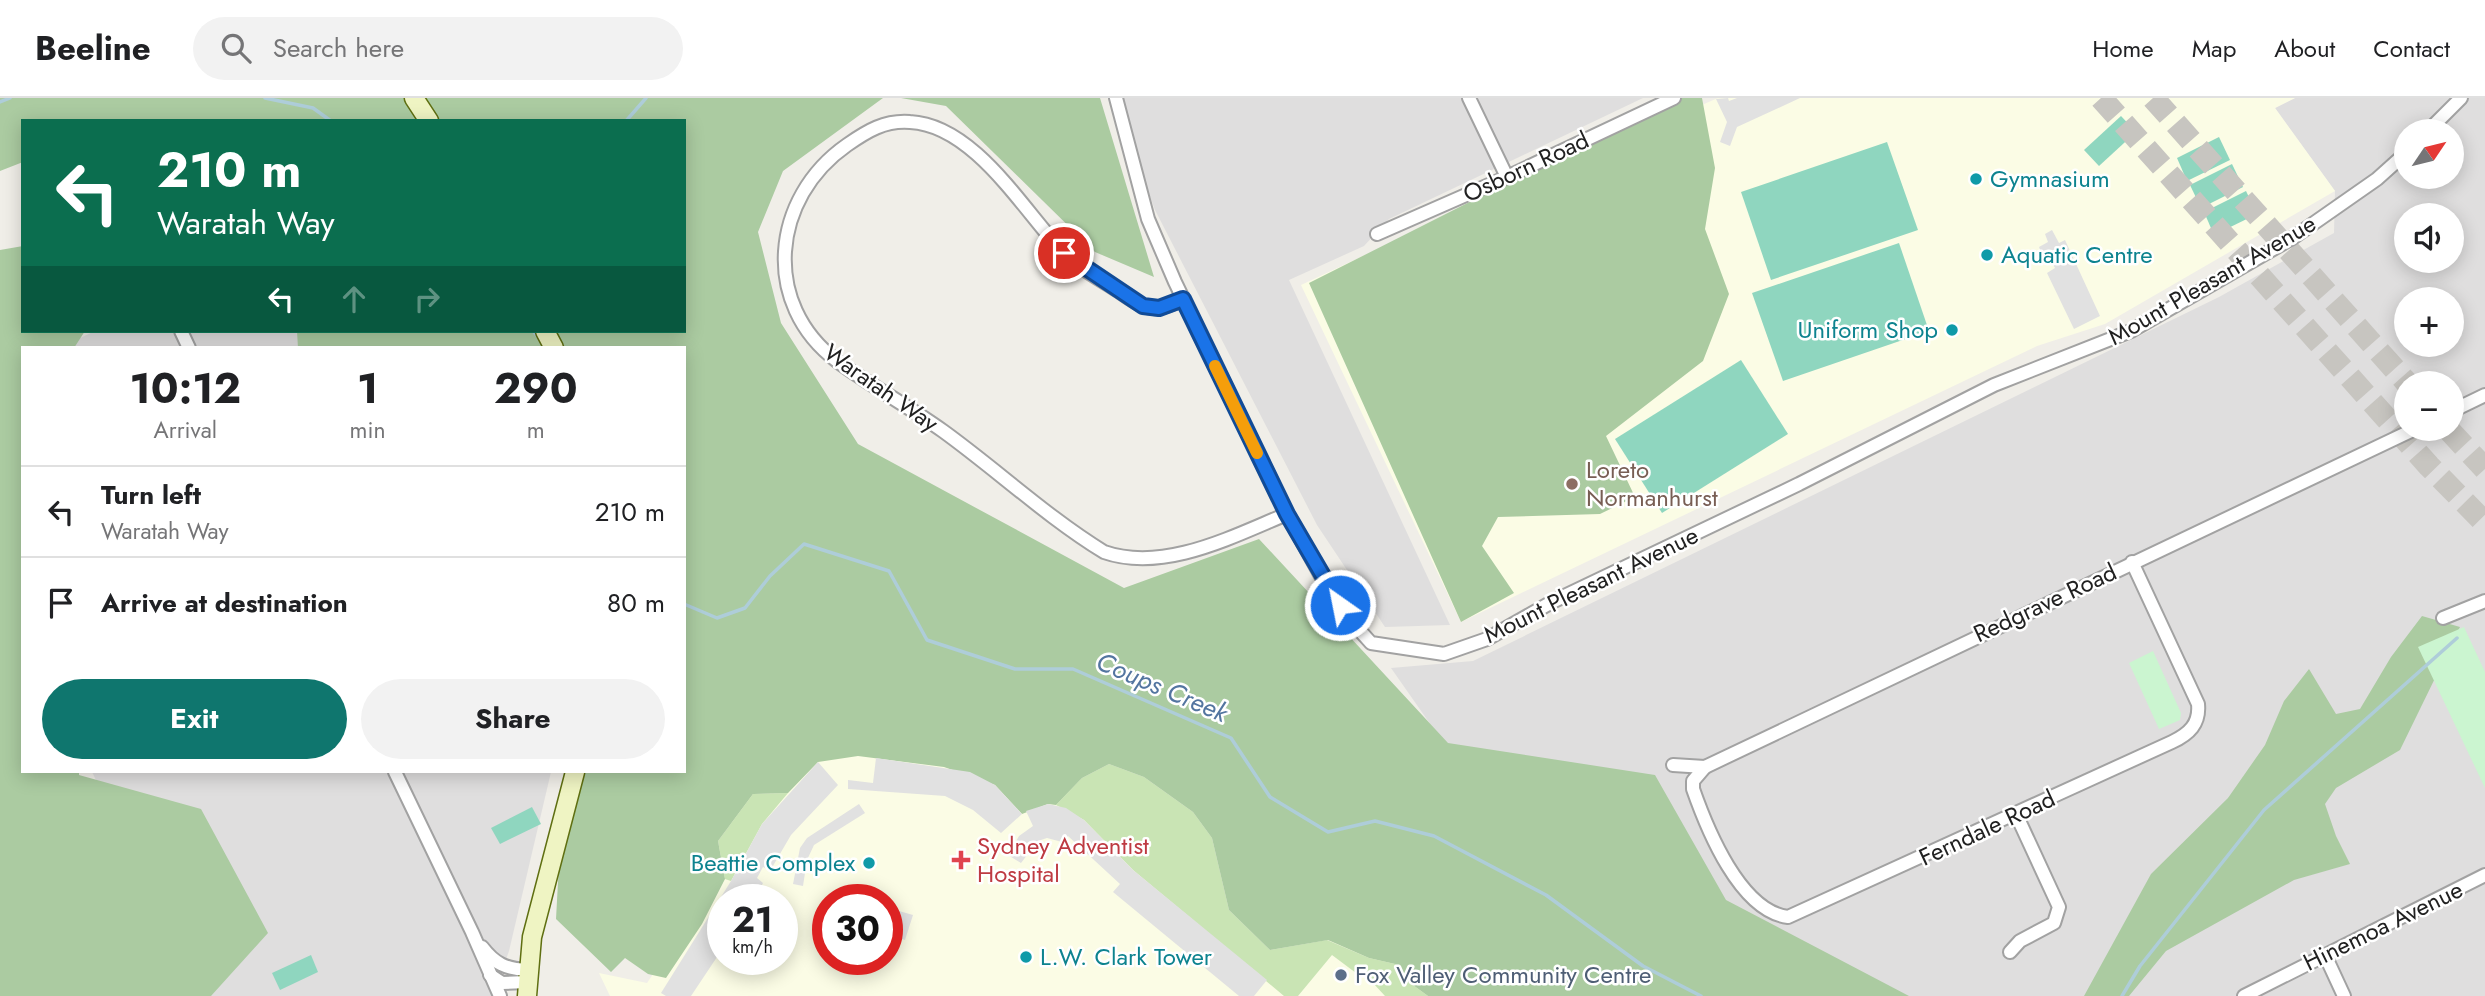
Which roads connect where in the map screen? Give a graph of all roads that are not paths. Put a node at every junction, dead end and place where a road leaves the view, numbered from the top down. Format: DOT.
graph roads {
  1 [pos="414,98"];
  2 [pos="1116,98"];
  3 [pos="1469,98"];
  4 [pos="1674,98"];
  5 [pos="2461,98"];
  6 [pos="428,119"];
  7 [pos="2440,119"];
  8 [pos="2394,163"];
  9 [pos="1507,177"];
  10 [pos="1377,234"];
  11 [pos="1183,299"];
  12 [pos="2485,395"];
  13 [pos="2464,405"];
  14 [pos="2394,439"];
  15 [pos="1287,514"];
  16 [pos="2132,562"];
  17 [pos="2485,601"];
  18 [pos="2442,618"];
  19 [pos="1674,765"];
  20 [pos="1705,767"];
  21 [pos="395,773"];
  22 [pos="575,773"];
  23 [pos="2016,814"];
  24 [pos="2485,875"];
  25 [pos="472,932"];
  26 [pos="2010,952"];
  27 [pos="2325,955"];
  28 [pos="489,975"];
  29 [pos="527,982"];
  30 [pos="500,996"];
  31 [pos="2244,996"];
  32 [pos="2344,996"];
  1 -- 6 [label="main road"];
  2 -- 11 [label="street, Mount Pleasant Avenue"];
  3 -- 9 [label="street"];
  4 -- 9 [label="street, Osborn Road"];
  5 -- 7 [label="street"];
  8 -- 15 [label="street, Mount Pleasant Avenue"];
  9 -- 10 [label="street, Osborn Road"];
  11 -- 15 [label="street, Mount Pleasant Avenue"];
  11 -- 15 [label="street, Waratah Way"];
  12 -- 13 [label="street"];
  14 -- 16 [label="street, Redgrave Road"];
  16 -- 20 [label="street, Redgrave Road"];
  16 -- 23 [label="street, Ferndale Road"];
  17 -- 18 [label="street"];
  19 -- 20 [label="street, Redgrave Road"];
  20 -- 23 [label="street, Ferndale Road"];
  21 -- 25 [label="street"];
  22 -- 29 [label="main road"];
  23 -- 26 [label="street"];
  24 -- 27 [label="street, Hinemoa Avenue"];
  25 -- 28 [label="street"];
  25 -- 29 [label="street"];
  27 -- 31 [label="street, Hinemoa Avenue"];
  27 -- 32 [label="street"];
  28 -- 29 [label="street"];
  28 -- 30 [label="street"];
}
